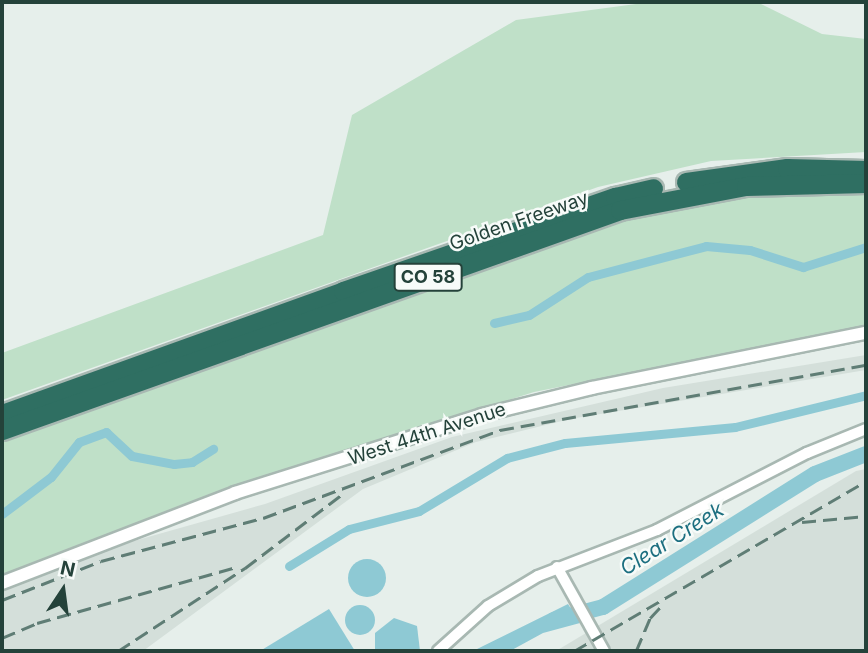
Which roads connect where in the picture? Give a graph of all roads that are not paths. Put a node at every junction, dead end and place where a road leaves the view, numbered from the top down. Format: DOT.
graph roads {
  1 [pos="860,169"];
  2 [pos="866,183"];
  3 [pos="866,333"];
  4 [pos="2,414"];
  5 [pos="866,429"];
  6 [pos="2,430"];
  7 [pos="557,567"];
  8 [pos="2,583"];
  9 [pos="438,651"];
  10 [pos="604,651"];
  1 -- 4 [label="highway, Golden Freeway / CO 58"];
  2 -- 6 [label="highway, Golden Freeway / CO 58"];
  3 -- 8 [label="street, West 44th Avenue"];
  5 -- 7 [label="street"];
  7 -- 9 [label="street"];
  7 -- 10 [label="street"];
}
